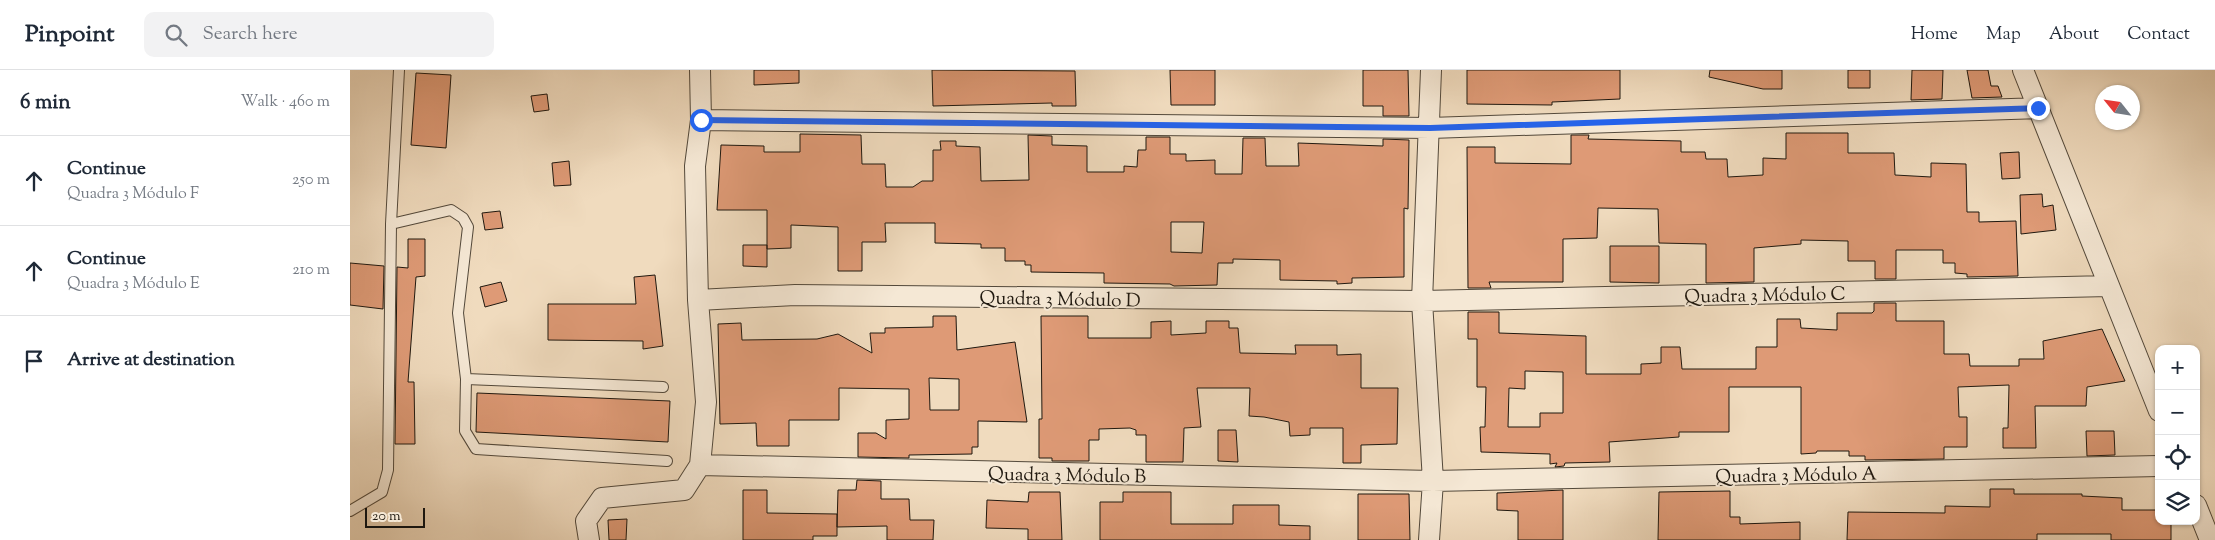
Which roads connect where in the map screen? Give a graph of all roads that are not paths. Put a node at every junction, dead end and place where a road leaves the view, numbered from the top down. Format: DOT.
graph roads {
  1 [pos="399,70"];
  2 [pos="700,70"];
  3 [pos="1431,70"];
  4 [pos="2023,70"];
  5 [pos="2038,108"];
  6 [pos="701,120"];
  7 [pos="1430,128"];
  8 [pos="390,224"];
  9 [pos="2109,286"];
  10 [pos="698,300"];
  11 [pos="1422,301"];
  12 [pos="466,379"];
  13 [pos="663,387"];
  14 [pos="2155,401"];
  15 [pos="667,461"];
  16 [pos="700,465"];
  17 [pos="2155,466"];
  18 [pos="1433,481"];
  19 [pos="350,511"];
  20 [pos="2200,516"];
  21 [pos="589,540"];
  22 [pos="1429,540"];
  23 [pos="2210,540"];
  1 -- 8 [label="lane"];
  2 -- 6 [label="street"];
  3 -- 7 [label="street"];
  4 -- 5 [label="street"];
  5 -- 7 [label="street"];
  5 -- 9 [label="street"];
  6 -- 7 [label="street"];
  6 -- 10 [label="street"];
  7 -- 11 [label="street"];
  8 -- 12 [label="lane"];
  8 -- 19 [label="lane"];
  9 -- 11 [label="street, Quadra 3 Módulo C"];
  9 -- 14 [label="street"];
  10 -- 11 [label="street, Quadra 3 Módulo D"];
  10 -- 16 [label="street"];
  11 -- 18 [label="street"];
  12 -- 13 [label="lane"];
  12 -- 15 [label="lane"];
  16 -- 18 [label="street, Quadra 3 Módulo B"];
  16 -- 21 [label="street"];
  17 -- 18 [label="street, Quadra 3 Módulo A"];
  18 -- 22 [label="street"];
  20 -- 23 [label="street"];
}
